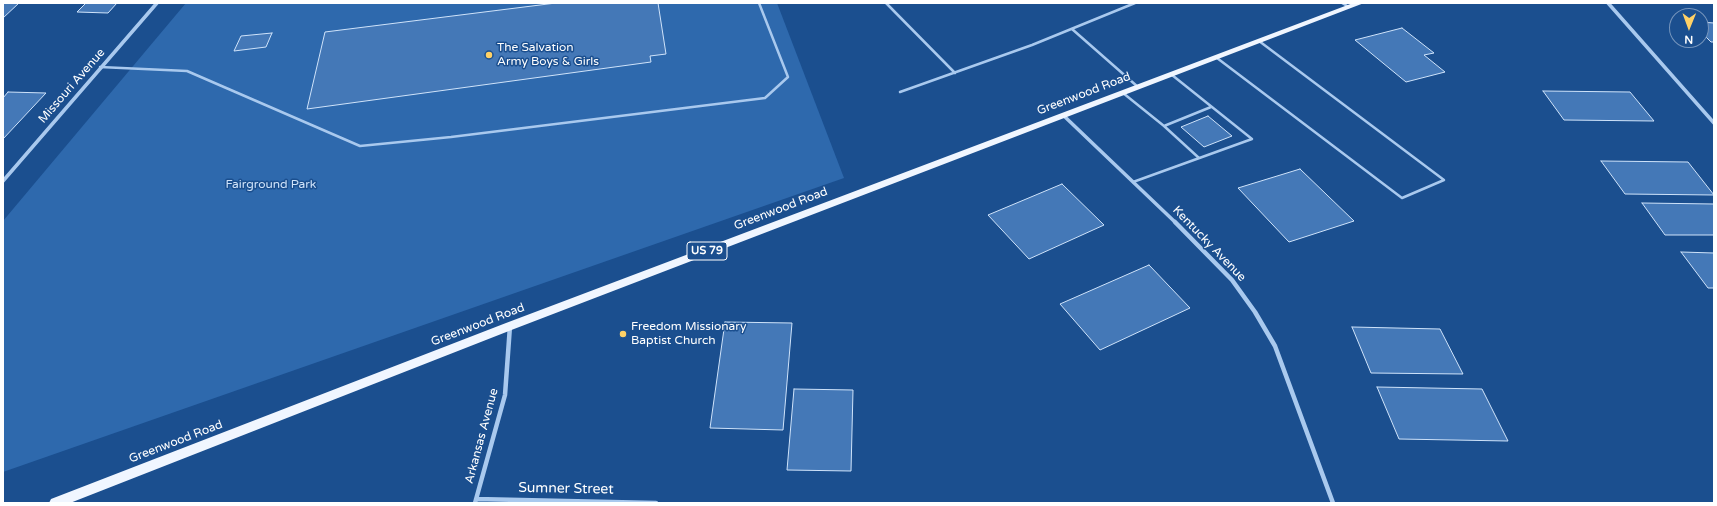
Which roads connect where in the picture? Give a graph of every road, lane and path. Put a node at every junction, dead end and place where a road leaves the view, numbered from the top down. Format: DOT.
graph roads {
  1 [pos="157,3"];
  2 [pos="759,3"];
  3 [pos="886,3"];
  4 [pos="1135,3"];
  5 [pos="1360,3"];
  6 [pos="1608,3"];
  7 [pos="1346,5"];
  8 [pos="1072,29"];
  9 [pos="1259,42"];
  10 [pos="1217,58"];
  11 [pos="100,67"];
  12 [pos="955,73"];
  13 [pos="1172,75"];
  14 [pos="1138,88"];
  15 [pos="900,92"];
  16 [pos="1123,93"];
  17 [pos="1211,107"];
  18 [pos="1064,116"];
  19 [pos="1714,123"];
  20 [pos="1164,126"];
  21 [pos="1199,158"];
  22 [pos="3,181"];
  23 [pos="1133,182"];
  24 [pos="510,326"];
  25 [pos="476,501"];
  26 [pos="55,503"];
  27 [pos="656,503"];
  28 [pos="1333,503"];
  1 -- 11 [label="street, Missouri Avenue"];
  2 -- 11 [label="lane"];
  3 -- 12 [label="lane"];
  4 -- 8 [label="lane"];
  5 -- 7 [label="main road, Greenwood Road / US 79"];
  6 -- 19 [label="street"];
  7 -- 9 [label="main road, Greenwood Road / US 79"];
  8 -- 12 [label="lane"];
  8 -- 14 [label="lane"];
  9 -- 10 [label="main road, Greenwood Road / US 79"];
  9 -- 10 [label="lane"];
  10 -- 13 [label="main road, Greenwood Road / US 79"];
  11 -- 22 [label="street, Missouri Avenue"];
  12 -- 15 [label="lane"];
  13 -- 14 [label="main road, Greenwood Road / US 79"];
  13 -- 17 [label="lane"];
  14 -- 16 [label="main road, Greenwood Road / US 79"];
  16 -- 18 [label="main road, Greenwood Road / US 79"];
  16 -- 20 [label="lane"];
  17 -- 20 [label="lane"];
  17 -- 21 [label="lane"];
  18 -- 23 [label="street, Kentucky Avenue"];
  18 -- 24 [label="main road, Greenwood Road / US 79"];
  20 -- 21 [label="lane"];
  21 -- 23 [label="lane"];
  23 -- 28 [label="street, Kentucky Avenue"];
  24 -- 25 [label="street, Arkansas Avenue"];
  24 -- 26 [label="main road, Greenwood Road / US 79"];
  25 -- 27 [label="street, Sumner Street"];
}
